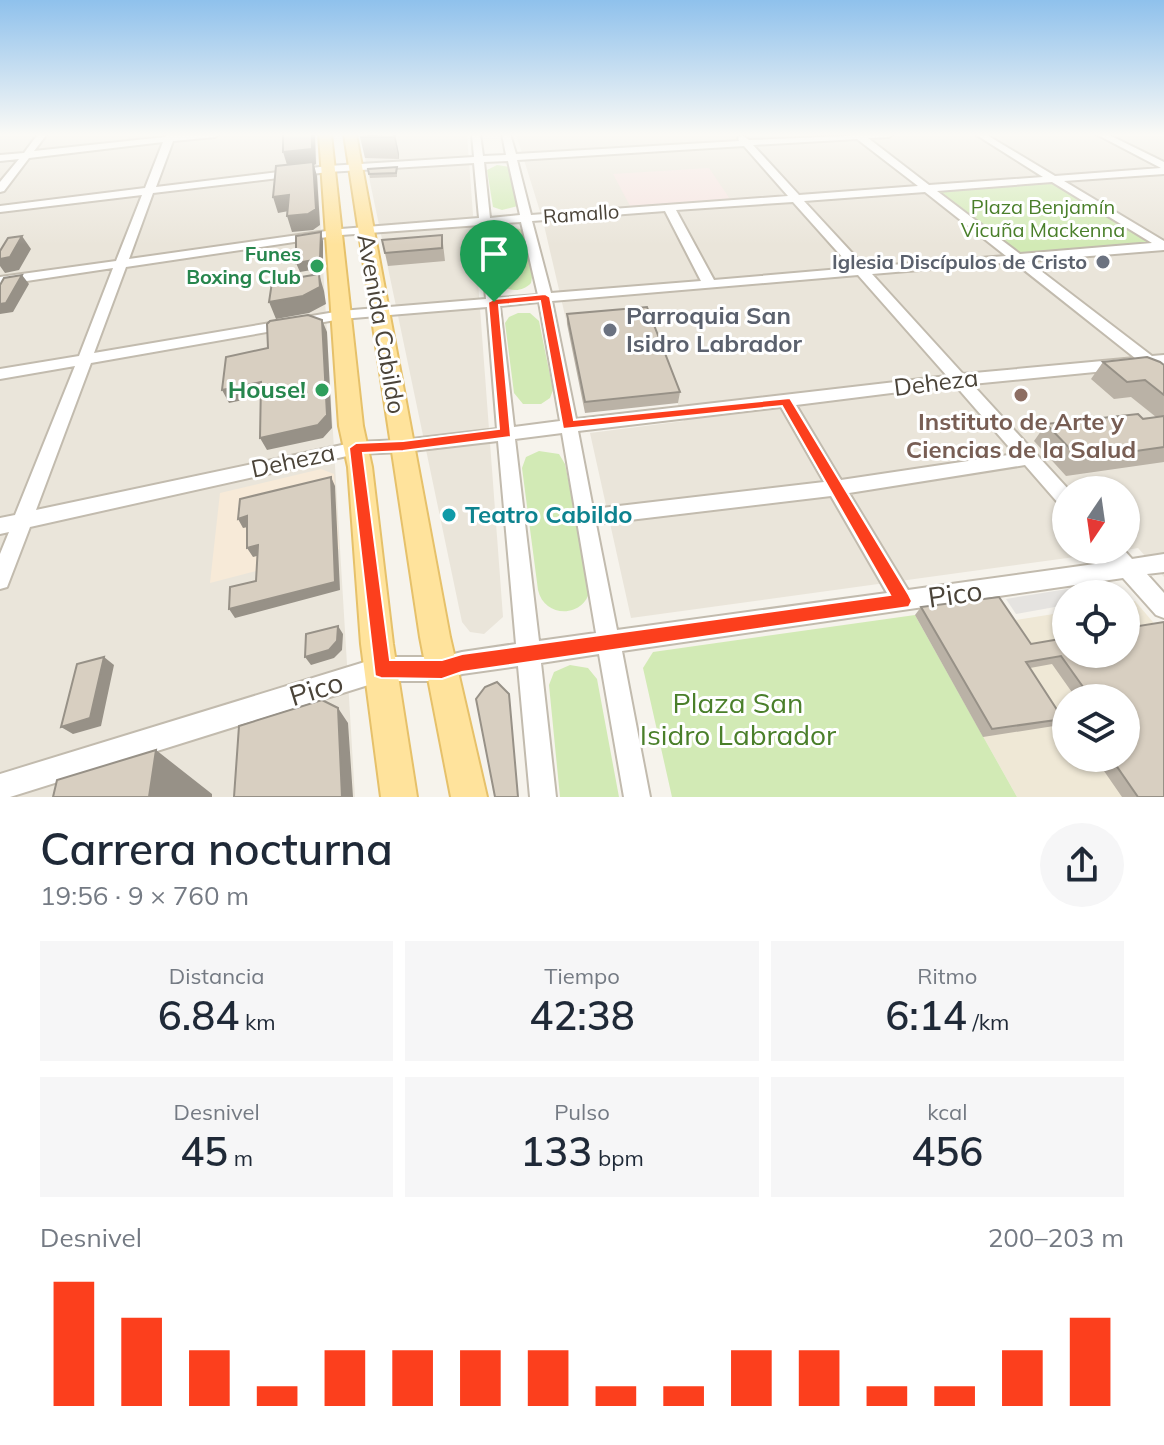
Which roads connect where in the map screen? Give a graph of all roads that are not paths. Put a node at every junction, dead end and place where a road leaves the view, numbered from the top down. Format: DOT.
graph roads {
  1 [pos="14,171"];
  2 [pos="157,171"];
  3 [pos="310,171"];
  4 [pos="329,171"];
  5 [pos="355,171"];
  6 [pos="481,171"];
  7 [pos="516,171"];
  8 [pos="772,171"];
  9 [pos="906,171"];
  10 [pos="1040,171"];
  11 [pos="1132,171"];
  12 [pos="1053,179"];
  13 [pos="928,188"];
  14 [pos="0,189"];
  15 [pos="149,191"];
  16 [pos="797,199"];
  17 [pos="669,208"];
  18 [pos="0,209"];
  19 [pos="528,218"];
  20 [pos="484,222"];
  21 [pos="349,231"];
  22 [pos="1164,246"];
  23 [pos="1018,258"];
  24 [pos="120,264"];
  25 [pos="861,272"];
  26 [pos="0,281"];
  27 [pos="710,285"];
  28 [pos="545,297"];
  29 [pos="494,302"];
  30 [pos="381,314"];
  31 [pos="341,315"];
  32 [pos="1156,360"];
  33 [pos="85,361"];
  34 [pos="1164,373"];
  35 [pos="0,374"];
  36 [pos="958,380"];
  37 [pos="786,402"];
  38 [pos="568,425"];
  39 [pos="506,433"];
  40 [pos="403,446"];
  41 [pos="356,448"];
  42 [pos="1029,458"];
  43 [pos="1052,483"];
  44 [pos="836,488"];
  45 [pos="588,517"];
  46 [pos="23,521"];
  47 [pos="0,526"];
  48 [pos="1164,563"];
  49 [pos="1124,564"];
  50 [pos="1128,569"];
  51 [pos="0,580"];
  52 [pos="903,601"];
  53 [pos="1164,608"];
  54 [pos="608,643"];
  55 [pos="530,654"];
  56 [pos="381,669"];
  57 [pos="442,669"];
  58 [pos="0,787"];
  59 [pos="399,797"];
  60 [pos="469,797"];
  61 [pos="543,797"];
  62 [pos="637,797"];
  1 -- 14 [label="street"];
  2 -- 15 [label="street"];
  3 -- 15 [label="street"];
  4 -- 21 [label="main road, Avenida Cabildo"];
  5 -- 21 [label="main road, Avenida Cabildo"];
  6 -- 20 [label="street"];
  7 -- 19 [label="street"];
  8 -- 16 [label="street"];
  9 -- 13 [label="street"];
  10 -- 12 [label="street"];
  11 -- 12 [label="street, Ramallo"];
  12 -- 13 [label="street, Ramallo"];
  12 -- 22 [label="street"];
  13 -- 16 [label="street, Ramallo"];
  13 -- 23 [label="street"];
  15 -- 18 [label="street"];
  15 -- 24 [label="street"];
  16 -- 17 [label="street, Ramallo"];
  16 -- 25 [label="street"];
  17 -- 19 [label="street, Ramallo"];
  17 -- 27 [label="street"];
  19 -- 20 [label="street, Ramallo"];
  19 -- 28 [label="street"];
  20 -- 21 [label="street, Ramallo"];
  20 -- 29 [label="street"];
  21 -- 24 [label="street, Ramallo"];
  21 -- 30 [label="main road, Avenida Cabildo"];
  21 -- 31 [label="main road, Avenida Cabildo"];
  22 -- 23 [label="street"];
  23 -- 25 [label="street"];
  23 -- 32 [label="street"];
  24 -- 26 [label="street, Ramallo"];
  24 -- 33 [label="street"];
  25 -- 27 [label="street"];
  25 -- 36 [label="street"];
  27 -- 28 [label="street"];
  28 -- 29 [label="street"];
  28 -- 38 [label="street"];
  29 -- 30 [label="street"];
  29 -- 39 [label="street"];
  30 -- 31 [label="street"];
  30 -- 40 [label="main road, Avenida Cabildo"];
  31 -- 33 [label="street"];
  31 -- 41 [label="main road, Avenida Cabildo"];
  32 -- 34 [label="street"];
  32 -- 36 [label="street, Deheza"];
  33 -- 35 [label="street"];
  33 -- 46 [label="street"];
  36 -- 37 [label="street, Deheza"];
  36 -- 42 [label="street"];
  37 -- 38 [label="street, Deheza"];
  37 -- 44 [label="street"];
  38 -- 39 [label="street, Deheza"];
  38 -- 45 [label="street"];
  39 -- 40 [label="street, Deheza"];
  39 -- 55 [label="street"];
  40 -- 41 [label="street, Deheza"];
  40 -- 57 [label="main road, Avenida Cabildo"];
  41 -- 46 [label="street, Deheza"];
  41 -- 56 [label="main road, Avenida Cabildo"];
  42 -- 43 [label="street"];
  42 -- 44 [label="street"];
  44 -- 45 [label="street"];
  44 -- 52 [label="street"];
  45 -- 54 [label="street"];
  46 -- 47 [label="street, Deheza"];
  46 -- 51 [label="street"];
  48 -- 50 [label="street, Pico"];
  49 -- 50 [label="street"];
  50 -- 52 [label="street, Pico"];
  50 -- 53 [label="street"];
  52 -- 54 [label="street, Pico"];
  54 -- 55 [label="street, Pico"];
  54 -- 62 [label="street"];
  55 -- 57 [label="street, Pico"];
  55 -- 61 [label="street"];
  56 -- 57 [label="street, Pico"];
  56 -- 58 [label="street, Pico"];
  56 -- 59 [label="main road, Avenida Cabildo"];
  57 -- 60 [label="main road, Avenida Cabildo"];
}
